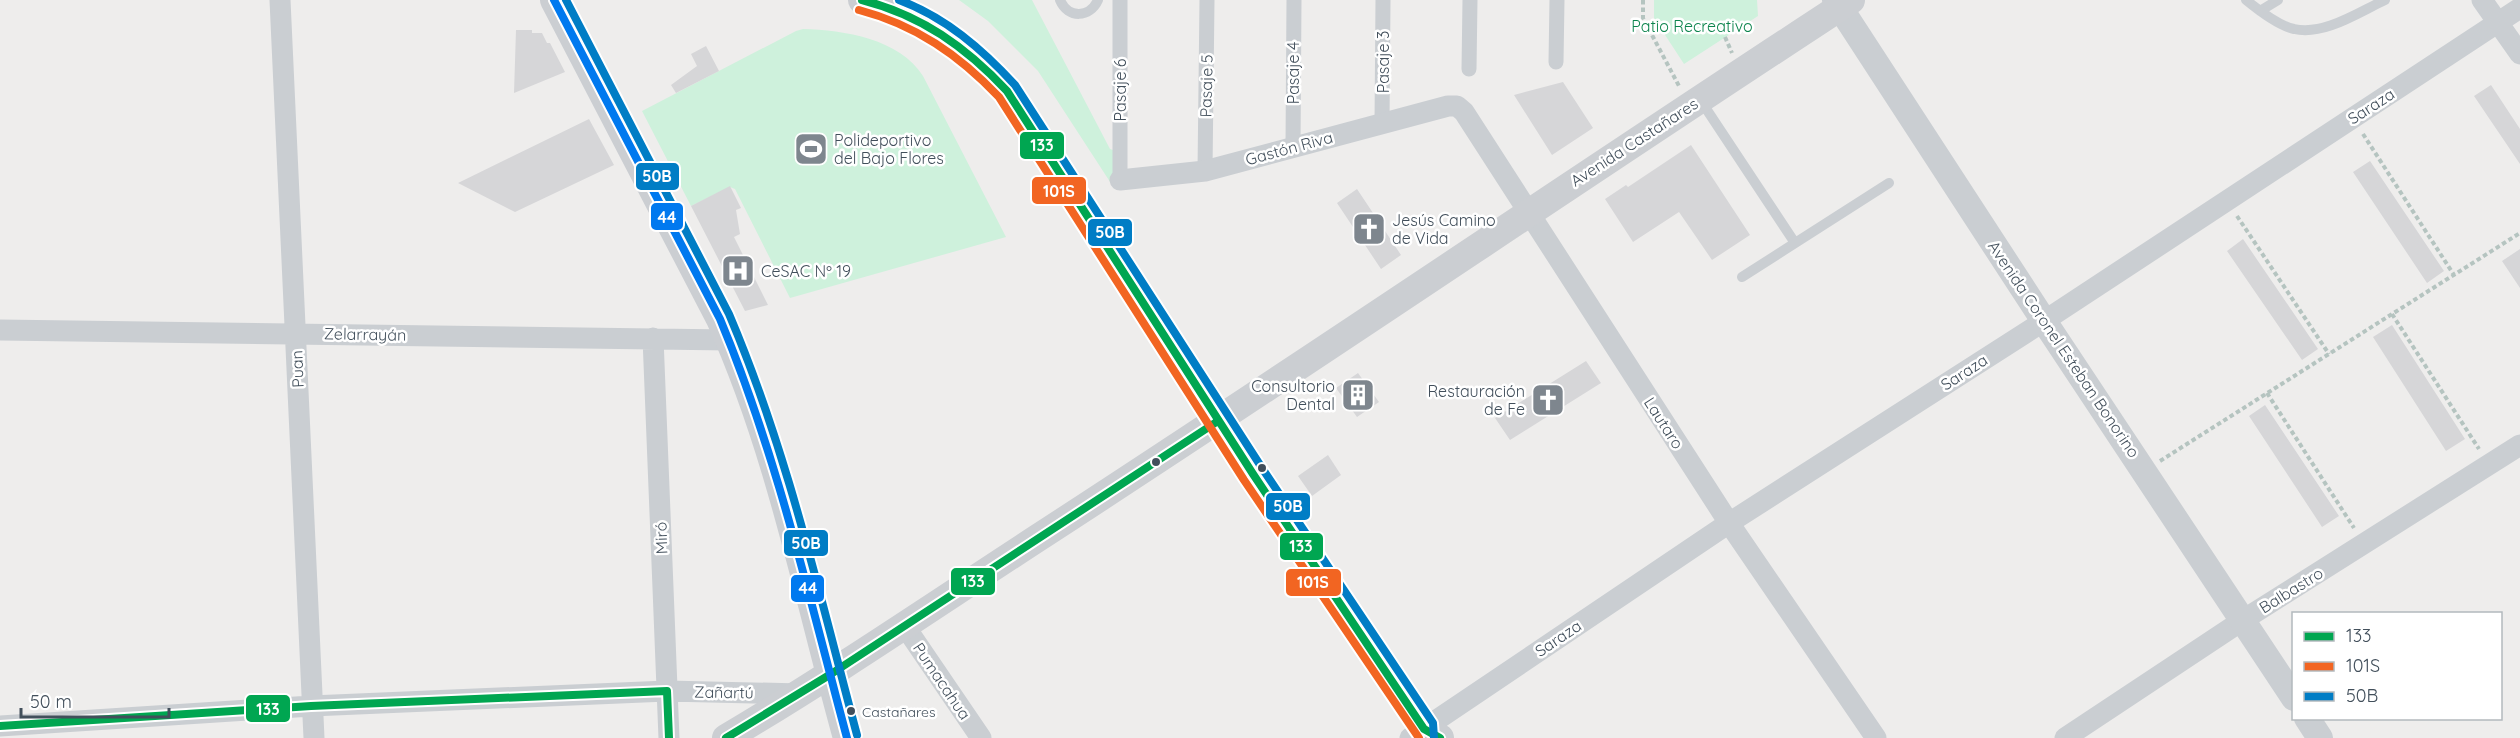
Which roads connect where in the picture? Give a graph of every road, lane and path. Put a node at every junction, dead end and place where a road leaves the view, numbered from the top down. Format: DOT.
graph roads {
  1 [pos="280,0"];
  2 [pos="554,0"];
  3 [pos="862,0"];
  4 [pos="1060,0"];
  5 [pos="1120,0"];
  6 [pos="1207,0"];
  7 [pos="1294,0"];
  8 [pos="1383,0"];
  9 [pos="1470,0"];
  10 [pos="1557,0"];
  11 [pos="1643,0"];
  12 [pos="2246,0"];
  13 [pos="2278,0"];
  14 [pos="2385,0"];
  15 [pos="2482,0"];
  16 [pos="1098,2"];
  17 [pos="1842,2"];
  18 [pos="2520,8"];
  19 [pos="2260,11"];
  20 [pos="2497,23"];
  21 [pos="2520,54"];
  22 [pos="1556,62"];
  23 [pos="1469,69"];
  24 [pos="1694,101"];
  25 [pos="1456,106"];
  26 [pos="2353,118"];
  27 [pos="1382,124"];
  28 [pos="1293,146"];
  29 [pos="1205,171"];
  30 [pos="1120,180"];
  31 [pos="1889,183"];
  32 [pos="2227,200"];
  33 [pos="1527,212"];
  34 [pos="2519,235"];
  35 [pos="1795,243"];
  36 [pos="2454,275"];
  37 [pos="1742,277"];
  38 [pos="2392,314"];
  39 [pos="2044,321"];
  40 [pos="0,330"];
  41 [pos="295,333"];
  42 [pos="653,338"];
  43 [pos="729,340"];
  44 [pos="2329,354"];
  45 [pos="2267,393"];
  46 [pos="1218,421"];
  47 [pos="2520,445"];
  48 [pos="2489,465"];
  49 [pos="2145,471"];
  50 [pos="1729,523"];
  51 [pos="2364,544"];
  52 [pos="2243,620"];
  53 [pos="904,625"];
  54 [pos="831,674"];
  55 [pos="667,691"];
  56 [pos="801,694"];
  57 [pos="2292,695"];
  58 [pos="311,706"];
  59 [pos="2308,720"];
  60 [pos="0,726"];
  61 [pos="1424,736"];
  62 [pos="314,738"];
  63 [pos="669,738"];
  64 [pos="726,738"];
  65 [pos="847,738"];
  66 [pos="981,738"];
  67 [pos="1876,738"];
  68 [pos="2065,738"];
  69 [pos="2320,738"];
  1 -- 41 [label="street, Puan"];
  2 -- 43 [label="main road"];
  3 -- 46 [label="main road"];
  4 -- 16 [label="lane"];
  5 -- 30 [label="street, Pasaje 6"];
  6 -- 29 [label="street, Pasaje 5"];
  7 -- 28 [label="street, Pasaje 4"];
  8 -- 27 [label="street, Pasaje 3"];
  9 -- 23 [label="street"];
  10 -- 22 [label="street"];
  11 -- 24 [label="path"];
  12 -- 19 [label="lane"];
  13 -- 19 [label="lane"];
  14 -- 19 [label="lane"];
  15 -- 20 [label="street"];
  17 -- 24 [label="main road, Avenida Castañares"];
  17 -- 39 [label="street, Avenida Coronel Esteban Bonorino"];
  18 -- 20 [label="street, Saraza"];
  20 -- 21 [label="street"];
  20 -- 26 [label="street, Saraza"];
  24 -- 33 [label="main road, Avenida Castañares"];
  24 -- 35 [label="lane"];
  25 -- 27 [label="street, Gastón Riva"];
  25 -- 33 [label="street, Lautaro"];
  26 -- 32 [label="street, Saraza"];
  26 -- 36 [label="path"];
  27 -- 28 [label="street, Gastón Riva"];
  28 -- 29 [label="street, Gastón Riva"];
  29 -- 30 [label="street, Gastón Riva"];
  31 -- 35 [label="lane"];
  32 -- 39 [label="street, Saraza"];
  32 -- 44 [label="path"];
  33 -- 46 [label="main road, Avenida Castañares"];
  33 -- 50 [label="street, Lautaro"];
  34 -- 36 [label="path"];
  35 -- 37 [label="lane"];
  36 -- 38 [label="path"];
  38 -- 44 [label="path"];
  38 -- 48 [label="path"];
  39 -- 49 [label="street, Avenida Coronel Esteban Bonorino"];
  39 -- 50 [label="street, Saraza"];
  40 -- 41 [label="street, Zelarrayán"];
  41 -- 42 [label="street, Zelarrayán"];
  41 -- 58 [label="street, Puan"];
  42 -- 43 [label="street, Zelarrayán"];
  42 -- 55 [label="street, Miró"];
  43 -- 54 [label="main road"];
  44 -- 45 [label="path"];
  45 -- 49 [label="path"];
  45 -- 51 [label="path"];
  46 -- 53 [label="main road, Avenida Castañares"];
  46 -- 61 [label="main road"];
  47 -- 48 [label="street, Balbastro"];
  48 -- 51 [label="street, Balbastro"];
  49 -- 52 [label="street, Avenida Coronel Esteban Bonorino"];
  50 -- 61 [label="street, Saraza"];
  50 -- 67 [label="street, Lautaro"];
  51 -- 52 [label="street, Balbastro"];
  52 -- 57 [label="street, Avenida Coronel Esteban Bonorino"];
  52 -- 68 [label="street, Balbastro"];
  53 -- 54 [label="main road, Avenida Castañares"];
  53 -- 66 [label="street, Pumacahua"];
  54 -- 56 [label="main road, Avenida Castañares"];
  54 -- 65 [label="main road"];
  55 -- 56 [label="street, Zañartú"];
  55 -- 58 [label="street, Zañartú"];
  55 -- 63 [label="street, Miró"];
  56 -- 64 [label="main road, Avenida Castañares"];
  58 -- 60 [label="street, Zañartú"];
  58 -- 62 [label="street, Puan"];
  59 -- 69 [label="street"];
}
